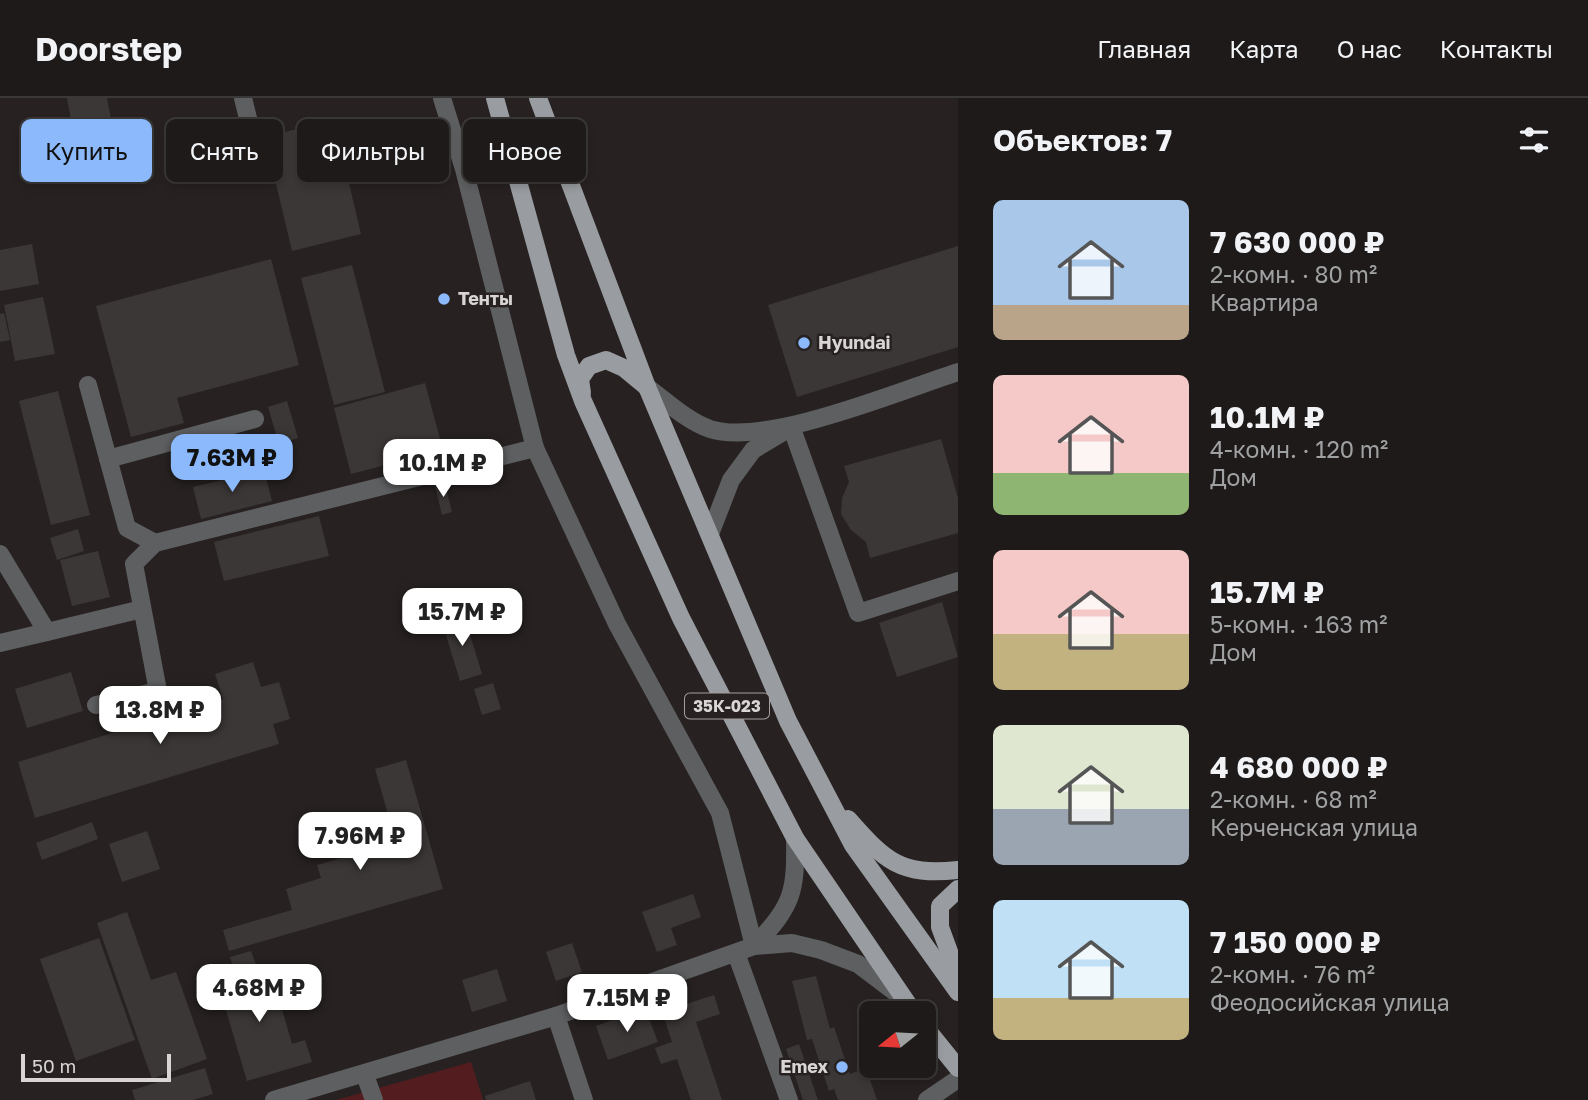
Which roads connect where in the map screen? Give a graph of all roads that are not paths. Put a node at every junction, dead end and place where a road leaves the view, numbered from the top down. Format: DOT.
graph roads {
  1 [pos="243,98"];
  2 [pos="442,98"];
  3 [pos="495,98"];
  4 [pos="538,98"];
  5 [pos="248,119"];
  6 [pos="958,372"];
  7 [pos="88,385"];
  8 [pos="647,387"];
  9 [pos="583,401"];
  10 [pos="255,419"];
  11 [pos="792,426"];
  12 [pos="535,448"];
  13 [pos="108,459"];
  14 [pos="127,528"];
  15 [pos="710,534"];
  16 [pos="155,543"];
  17 [pos="0,554"];
  18 [pos="134,564"];
  19 [pos="958,581"];
  20 [pos="142,609"];
  21 [pos="47,632"];
  22 [pos="0,643"];
  23 [pos="96,705"];
  24 [pos="827,796"];
  25 [pos="795,838"];
  26 [pos="958,870"];
  27 [pos="958,889"];
  28 [pos="754,946"];
  29 [pos="736,953"];
  30 [pos="958,976"];
  31 [pos="958,992"];
  32 [pos="899,995"];
  33 [pos="904,1001"];
  34 [pos="556,1016"];
  35 [pos="936,1041"];
  36 [pos="958,1068"];
  37 [pos="365,1075"];
  38 [pos="958,1079"];
  39 [pos="274,1100"];
  40 [pos="373,1100"];
  41 [pos="584,1100"];
  42 [pos="789,1100"];
  43 [pos="927,1100"];
  1 -- 5 [label="street"];
  2 -- 12 [label="street"];
  3 -- 9 [label="main road, 35К-023"];
  4 -- 8 [label="main road, 35К-023"];
  6 -- 11 [label="street"];
  7 -- 13 [label="street"];
  8 -- 9 [label="main road"];
  8 -- 11 [label="street"];
  8 -- 15 [label="main road, 35К-023"];
  9 -- 25 [label="main road, 35К-023"];
  10 -- 13 [label="street"];
  11 -- 15 [label="street"];
  11 -- 19 [label="street"];
  12 -- 16 [label="street"];
  12 -- 28 [label="street"];
  13 -- 14 [label="street"];
  14 -- 16 [label="street"];
  14 -- 18 [label="street"];
  15 -- 24 [label="main road, 35К-023"];
  16 -- 18 [label="street"];
  17 -- 21 [label="street"];
  18 -- 20 [label="street"];
  20 -- 21 [label="street"];
  20 -- 23 [label="street"];
  21 -- 22 [label="street"];
  24 -- 26 [label="main road"];
  24 -- 31 [label="main road, 35К-023"];
  25 -- 28 [label="street"];
  25 -- 32 [label="main road, 35К-023"];
  27 -- 30 [label="main road"];
  28 -- 29 [label="street"];
  28 -- 32 [label="street"];
  29 -- 34 [label="street"];
  29 -- 42 [label="street"];
  32 -- 33 [label="main road, 35К-023"];
  34 -- 37 [label="street"];
  34 -- 41 [label="street"];
  35 -- 36 [label="main road"];
  37 -- 39 [label="street"];
  37 -- 40 [label="street"];
  38 -- 43 [label="street"];
}
